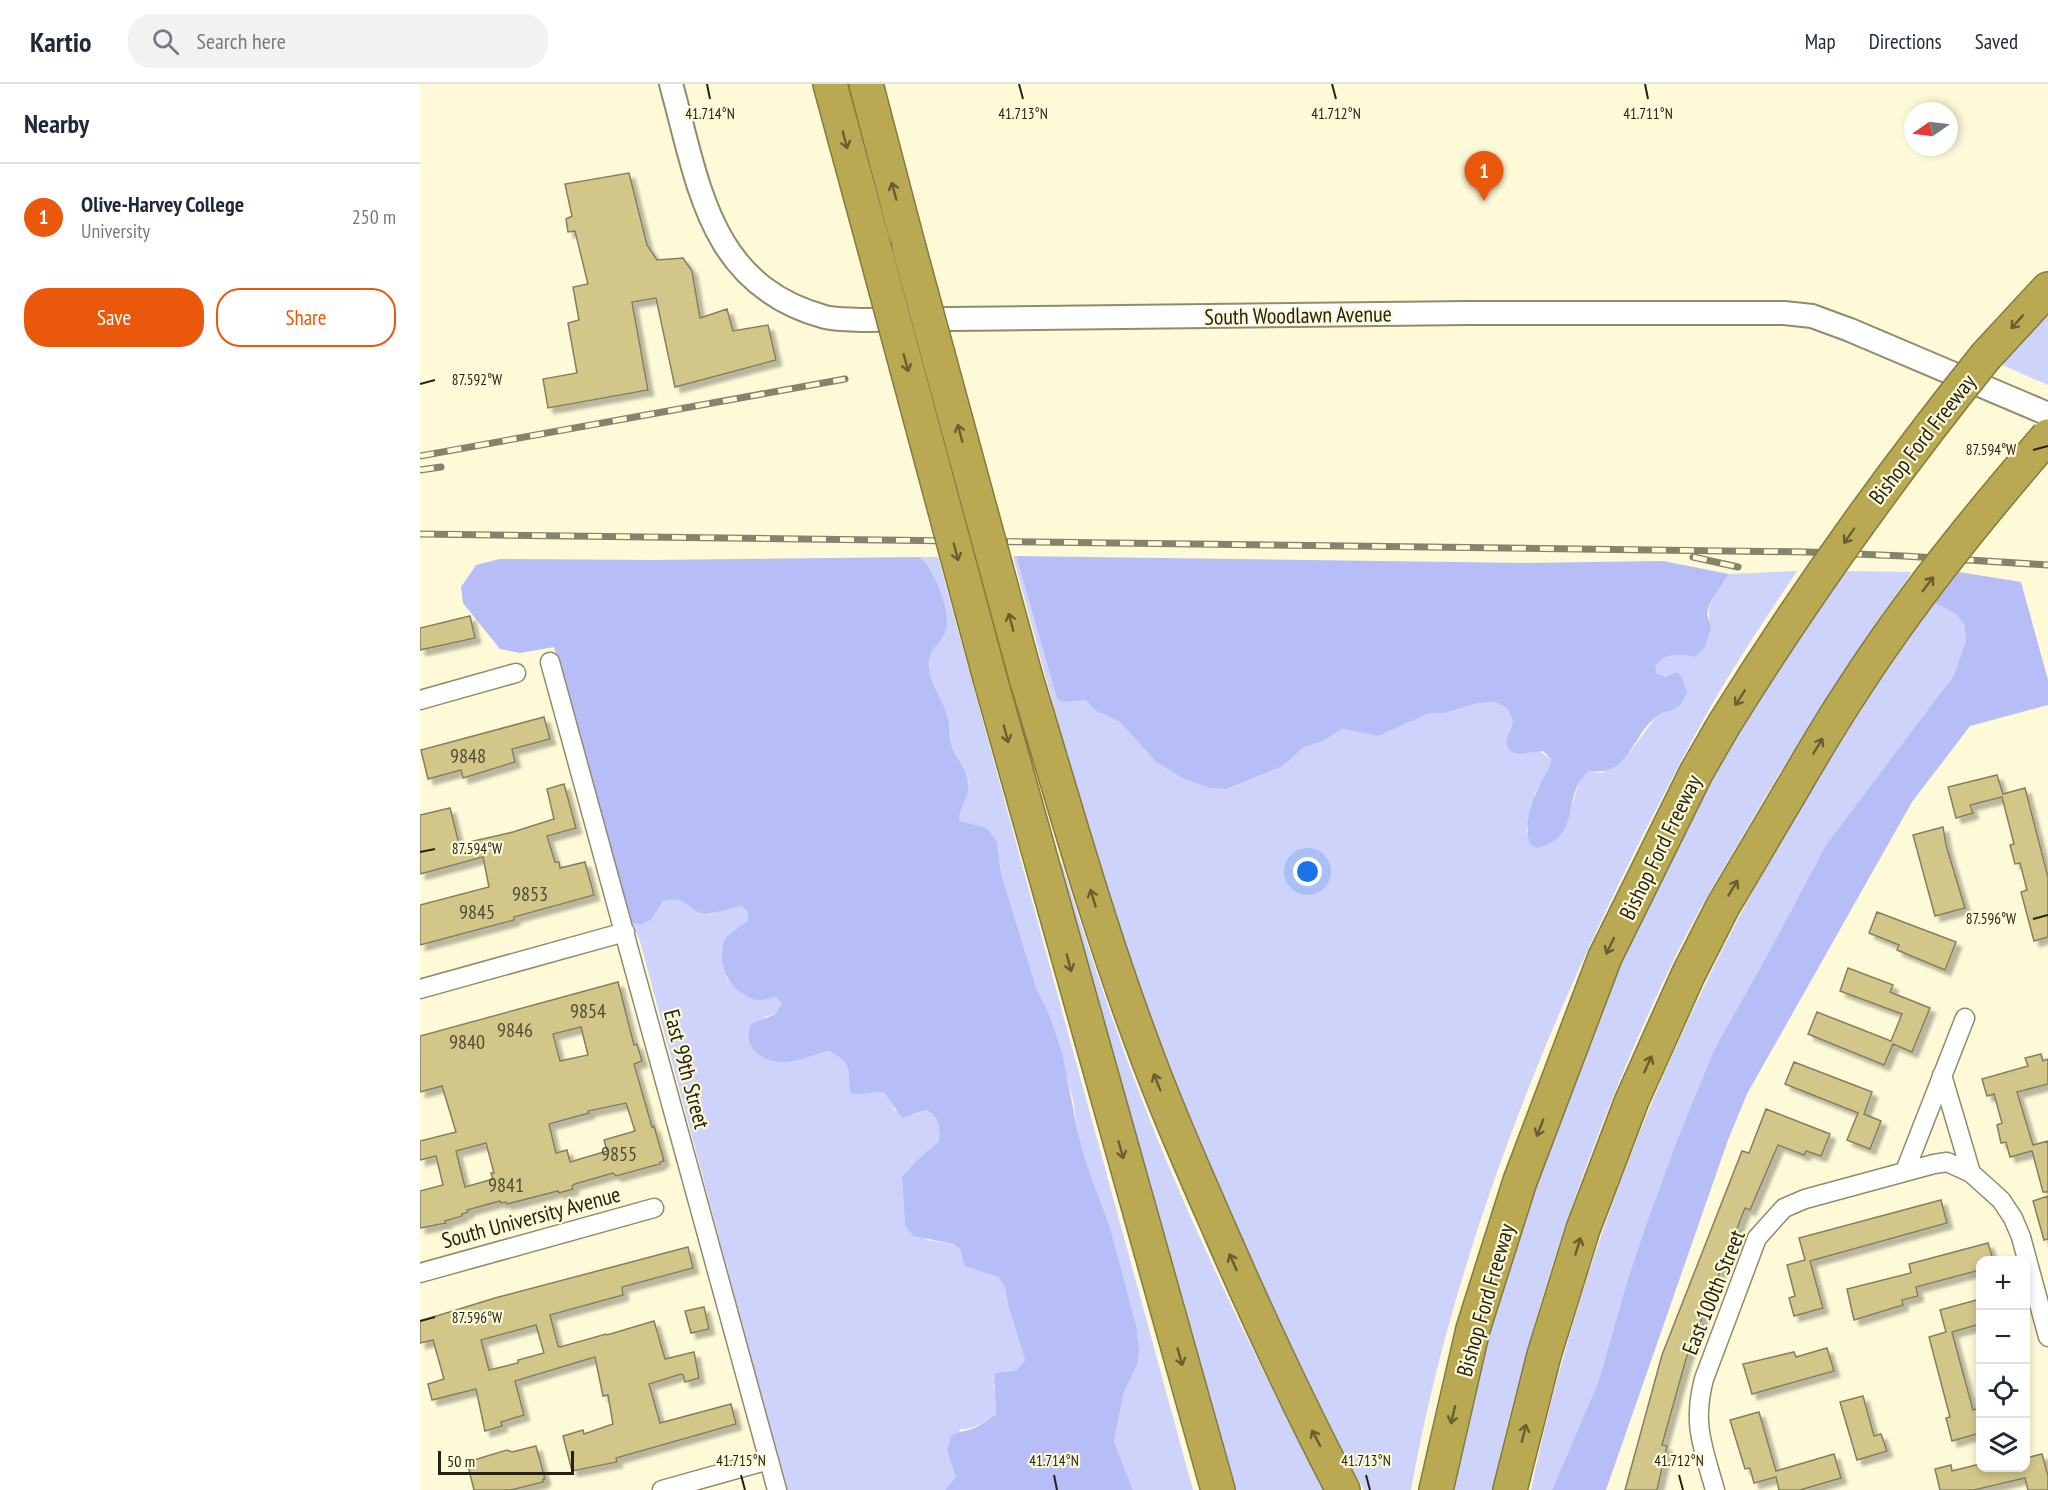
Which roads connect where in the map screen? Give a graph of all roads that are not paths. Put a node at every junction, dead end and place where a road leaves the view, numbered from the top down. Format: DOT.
graph roads {
  1 [pos="671,84"];
  2 [pos="830,84"];
  3 [pos="866,84"];
  4 [pos="2048,289"];
  5 [pos="2048,414"];
  6 [pos="2048,436"];
  7 [pos="550,662"];
  8 [pos="516,674"];
  9 [pos="420,700"];
  10 [pos="625,932"];
  11 [pos="420,988"];
  12 [pos="1965,1018"];
  13 [pos="1942,1075"];
  14 [pos="1905,1171"];
  15 [pos="1971,1173"];
  16 [pos="654,1208"];
  17 [pos="420,1273"];
  18 [pos="2048,1337"];
  19 [pos="769,1460"];
  20 [pos="662,1490"];
  21 [pos="777,1490"];
  22 [pos="1218,1490"];
  23 [pos="1343,1490"];
  24 [pos="1436,1490"];
  25 [pos="1510,1490"];
  26 [pos="1715,1490"];
  1 -- 5 [label="street, South Woodlawn Avenue"];
  2 -- 22 [label="highway, one-way, bridge"];
  23 -- 3 [label="highway, one-way, bridge"];
  4 -- 24 [label="highway, Bishop Ford Freeway, one-way, bridge"];
  25 -- 6 [label="highway, one-way, bridge"];
  7 -- 10 [label="street, East 99th Street"];
  8 -- 9 [label="street"];
  10 -- 11 [label="street"];
  10 -- 19 [label="street, East 99th Street"];
  12 -- 13 [label="street"];
  13 -- 14 [label="street"];
  13 -- 15 [label="street"];
  14 -- 15 [label="street, East 100th Street"];
  14 -- 26 [label="street, East 100th Street"];
  15 -- 18 [label="street"];
  16 -- 17 [label="street, South University Avenue"];
  19 -- 20 [label="street"];
  19 -- 21 [label="street, East 99th Street"];
}
